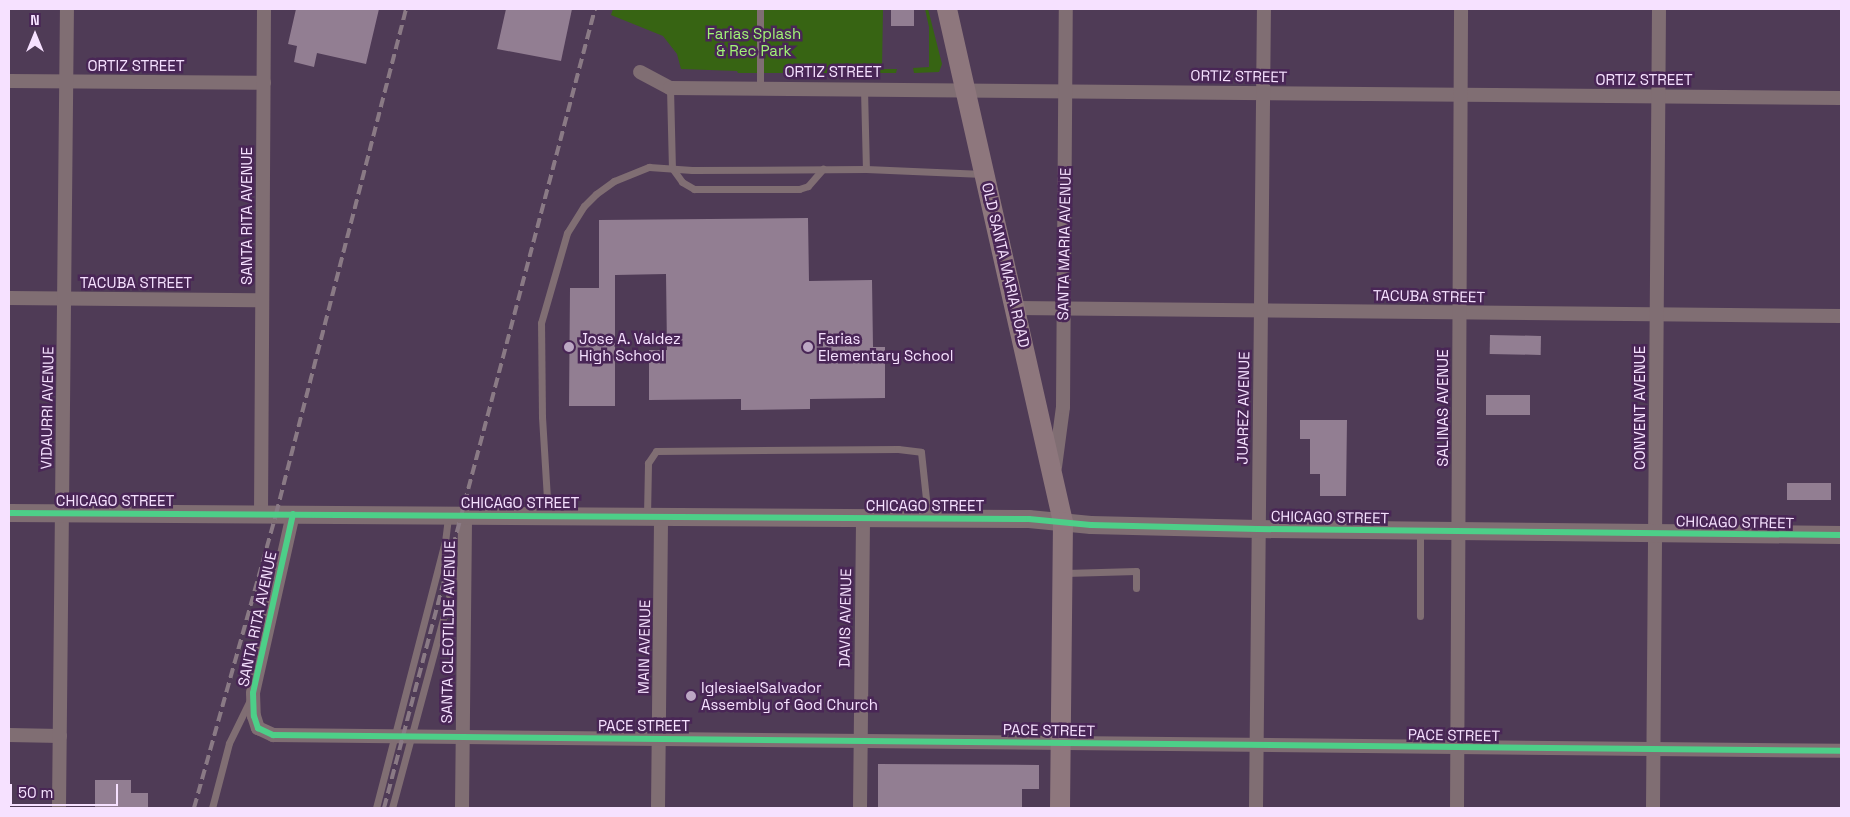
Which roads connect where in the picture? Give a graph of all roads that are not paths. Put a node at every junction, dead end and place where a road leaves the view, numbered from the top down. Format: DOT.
graph roads {
  1 [pos="67,9"];
  2 [pos="264,9"];
  3 [pos="760,9"];
  4 [pos="947,9"];
  5 [pos="1066,9"];
  6 [pos="1264,9"];
  7 [pos="1461,9"];
  8 [pos="1659,9"];
  9 [pos="640,72"];
  10 [pos="9,81"];
  11 [pos="66,82"];
  12 [pos="264,83"];
  13 [pos="670,88"];
  14 [pos="760,88"];
  15 [pos="864,89"];
  16 [pos="966,89"];
  17 [pos="1066,90"];
  18 [pos="1264,92"];
  19 [pos="1461,95"];
  20 [pos="1659,96"];
  21 [pos="1841,98"];
  22 [pos="672,168"];
  23 [pos="823,169"];
  24 [pos="866,169"];
  25 [pos="986,174"];
  26 [pos="9,298"];
  27 [pos="64,298"];
  28 [pos="262,300"];
  29 [pos="1016,308"];
  30 [pos="1063,309"];
  31 [pos="1260,311"];
  32 [pos="1460,313"];
  33 [pos="1657,315"];
  34 [pos="1841,316"];
  35 [pos="1053,480"];
  36 [pos="9,513"];
  37 [pos="62,513"];
  38 [pos="261,514"];
  39 [pos="293,514"];
  40 [pos="457,515"];
  41 [pos="548,516"];
  42 [pos="654,516"];
  43 [pos="863,518"];
  44 [pos="928,518"];
  45 [pos="1063,522"];
  46 [pos="1258,529"];
  47 [pos="1420,531"];
  48 [pos="1458,531"];
  49 [pos="1655,533"];
  50 [pos="1841,535"];
  51 [pos="465,561"];
  52 [pos="1062,573"];
  53 [pos="1136,588"];
  54 [pos="1420,616"];
  55 [pos="253,693"];
  56 [pos="258,728"];
  57 [pos="9,735"];
  58 [pos="60,736"];
  59 [pos="396,736"];
  60 [pos="411,736"];
  61 [pos="462,737"];
  62 [pos="659,739"];
  63 [pos="860,740"];
  64 [pos="1061,742"];
  65 [pos="1256,746"];
  66 [pos="1457,747"];
  67 [pos="1653,749"];
  68 [pos="1841,751"];
  69 [pos="59,808"];
  70 [pos="212,808"];
  71 [pos="376,808"];
  72 [pos="392,808"];
  73 [pos="462,808"];
  74 [pos="658,808"];
  75 [pos="860,808"];
  76 [pos="1060,808"];
  77 [pos="1256,808"];
  78 [pos="1457,808"];
  79 [pos="1653,808"];
  1 -- 11 [label="street, VIDAURRI AVENUE"];
  2 -- 12 [label="street, SANTA RITA AVENUE"];
  3 -- 14 [label="lane"];
  4 -- 16 [label="main road, OLD SANTA MARIA ROAD"];
  5 -- 17 [label="street, SANTA MARIA AVENUE"];
  6 -- 18 [label="street, JUAREZ AVENUE"];
  7 -- 19 [label="street, SALINAS AVENUE"];
  8 -- 20 [label="street, CONVENT AVENUE"];
  9 -- 13 [label="street, ORTIZ STREET"];
  10 -- 11 [label="street, ORTIZ STREET"];
  11 -- 12 [label="street, ORTIZ STREET"];
  11 -- 27 [label="street, VIDAURRI AVENUE"];
  12 -- 28 [label="street, SANTA RITA AVENUE"];
  13 -- 14 [label="street, ORTIZ STREET"];
  13 -- 22 [label="lane"];
  14 -- 15 [label="street, ORTIZ STREET"];
  15 -- 16 [label="street, ORTIZ STREET"];
  15 -- 24 [label="lane"];
  16 -- 17 [label="street, ORTIZ STREET"];
  16 -- 25 [label="main road, OLD SANTA MARIA ROAD"];
  17 -- 18 [label="street, ORTIZ STREET"];
  17 -- 30 [label="street, SANTA MARIA AVENUE"];
  18 -- 19 [label="street, ORTIZ STREET"];
  18 -- 31 [label="street, JUAREZ AVENUE"];
  19 -- 20 [label="street, ORTIZ STREET"];
  19 -- 32 [label="street, SALINAS AVENUE"];
  20 -- 21 [label="street, ORTIZ STREET"];
  20 -- 33 [label="street, CONVENT AVENUE"];
  22 -- 23 [label="lane"];
  22 -- 23 [label="lane"];
  22 -- 41 [label="lane"];
  23 -- 24 [label="lane"];
  24 -- 25 [label="lane"];
  25 -- 29 [label="main road, OLD SANTA MARIA ROAD"];
  26 -- 27 [label="street, TACUBA STREET"];
  27 -- 28 [label="street, TACUBA STREET"];
  27 -- 37 [label="street, VIDAURRI AVENUE"];
  28 -- 38 [label="street, SANTA RITA AVENUE"];
  29 -- 30 [label="street, TACUBA STREET"];
  29 -- 35 [label="main road, OLD SANTA MARIA ROAD"];
  30 -- 31 [label="street, TACUBA STREET"];
  30 -- 35 [label="street, SANTA MARIA AVENUE"];
  31 -- 32 [label="street, TACUBA STREET"];
  31 -- 46 [label="street, JUAREZ AVENUE"];
  32 -- 33 [label="street, TACUBA STREET"];
  32 -- 48 [label="street, SALINAS AVENUE"];
  33 -- 34 [label="street, TACUBA STREET"];
  33 -- 49 [label="street, CONVENT AVENUE"];
  35 -- 45 [label="main road, OLD SANTA MARIA ROAD"];
  36 -- 37 [label="street, CHICAGO STREET"];
  37 -- 38 [label="street, CHICAGO STREET"];
  37 -- 58 [label="street, VIDAURRI AVENUE"];
  38 -- 39 [label="street, CHICAGO STREET"];
  39 -- 40 [label="street, CHICAGO STREET"];
  39 -- 55 [label="street, SANTA RITA AVENUE"];
  40 -- 41 [label="street, CHICAGO STREET"];
  40 -- 51 [label="street, SANTA CLEOTILDE AVENUE"];
  40 -- 59 [label="lane"];
  41 -- 42 [label="street, CHICAGO STREET"];
  42 -- 43 [label="street, CHICAGO STREET"];
  42 -- 44 [label="lane"];
  42 -- 62 [label="street, MAIN AVENUE"];
  43 -- 44 [label="street, CHICAGO STREET"];
  43 -- 63 [label="street, DAVIS AVENUE"];
  44 -- 45 [label="street, CHICAGO STREET"];
  45 -- 46 [label="street, CHICAGO STREET"];
  45 -- 52 [label="main road"];
  46 -- 47 [label="street, CHICAGO STREET"];
  46 -- 65 [label="street, JUAREZ AVENUE"];
  47 -- 48 [label="street, CHICAGO STREET"];
  47 -- 54 [label="lane"];
  48 -- 49 [label="street, CHICAGO STREET"];
  48 -- 66 [label="street, SALINAS AVENUE"];
  49 -- 50 [label="street, CHICAGO STREET"];
  49 -- 67 [label="street, CONVENT AVENUE"];
  51 -- 60 [label="lane"];
  51 -- 61 [label="street, SANTA CLEOTILDE AVENUE"];
  52 -- 53 [label="lane"];
  52 -- 64 [label="main road"];
  55 -- 56 [label="street, SANTA RITA AVENUE"];
  55 -- 70 [label="lane"];
  56 -- 59 [label="street, PACE STREET"];
  57 -- 58 [label="street"];
  58 -- 69 [label="street, VIDAURRI AVENUE"];
  59 -- 60 [label="street, PACE STREET"];
  59 -- 71 [label="lane"];
  60 -- 61 [label="street, PACE STREET"];
  60 -- 72 [label="lane"];
  61 -- 62 [label="street, PACE STREET"];
  61 -- 73 [label="street, SANTA CLEOTILDE AVENUE"];
  62 -- 63 [label="street, PACE STREET"];
  62 -- 74 [label="street, MAIN AVENUE"];
  63 -- 64 [label="street, PACE STREET"];
  63 -- 75 [label="street, DAVIS AVENUE"];
  64 -- 65 [label="street, PACE STREET"];
  64 -- 76 [label="main road"];
  65 -- 66 [label="street, PACE STREET"];
  65 -- 77 [label="street, JUAREZ AVENUE"];
  66 -- 67 [label="street, PACE STREET"];
  66 -- 78 [label="street, SALINAS AVENUE"];
  67 -- 68 [label="street, PACE STREET"];
  67 -- 79 [label="street, CONVENT AVENUE"];
}
